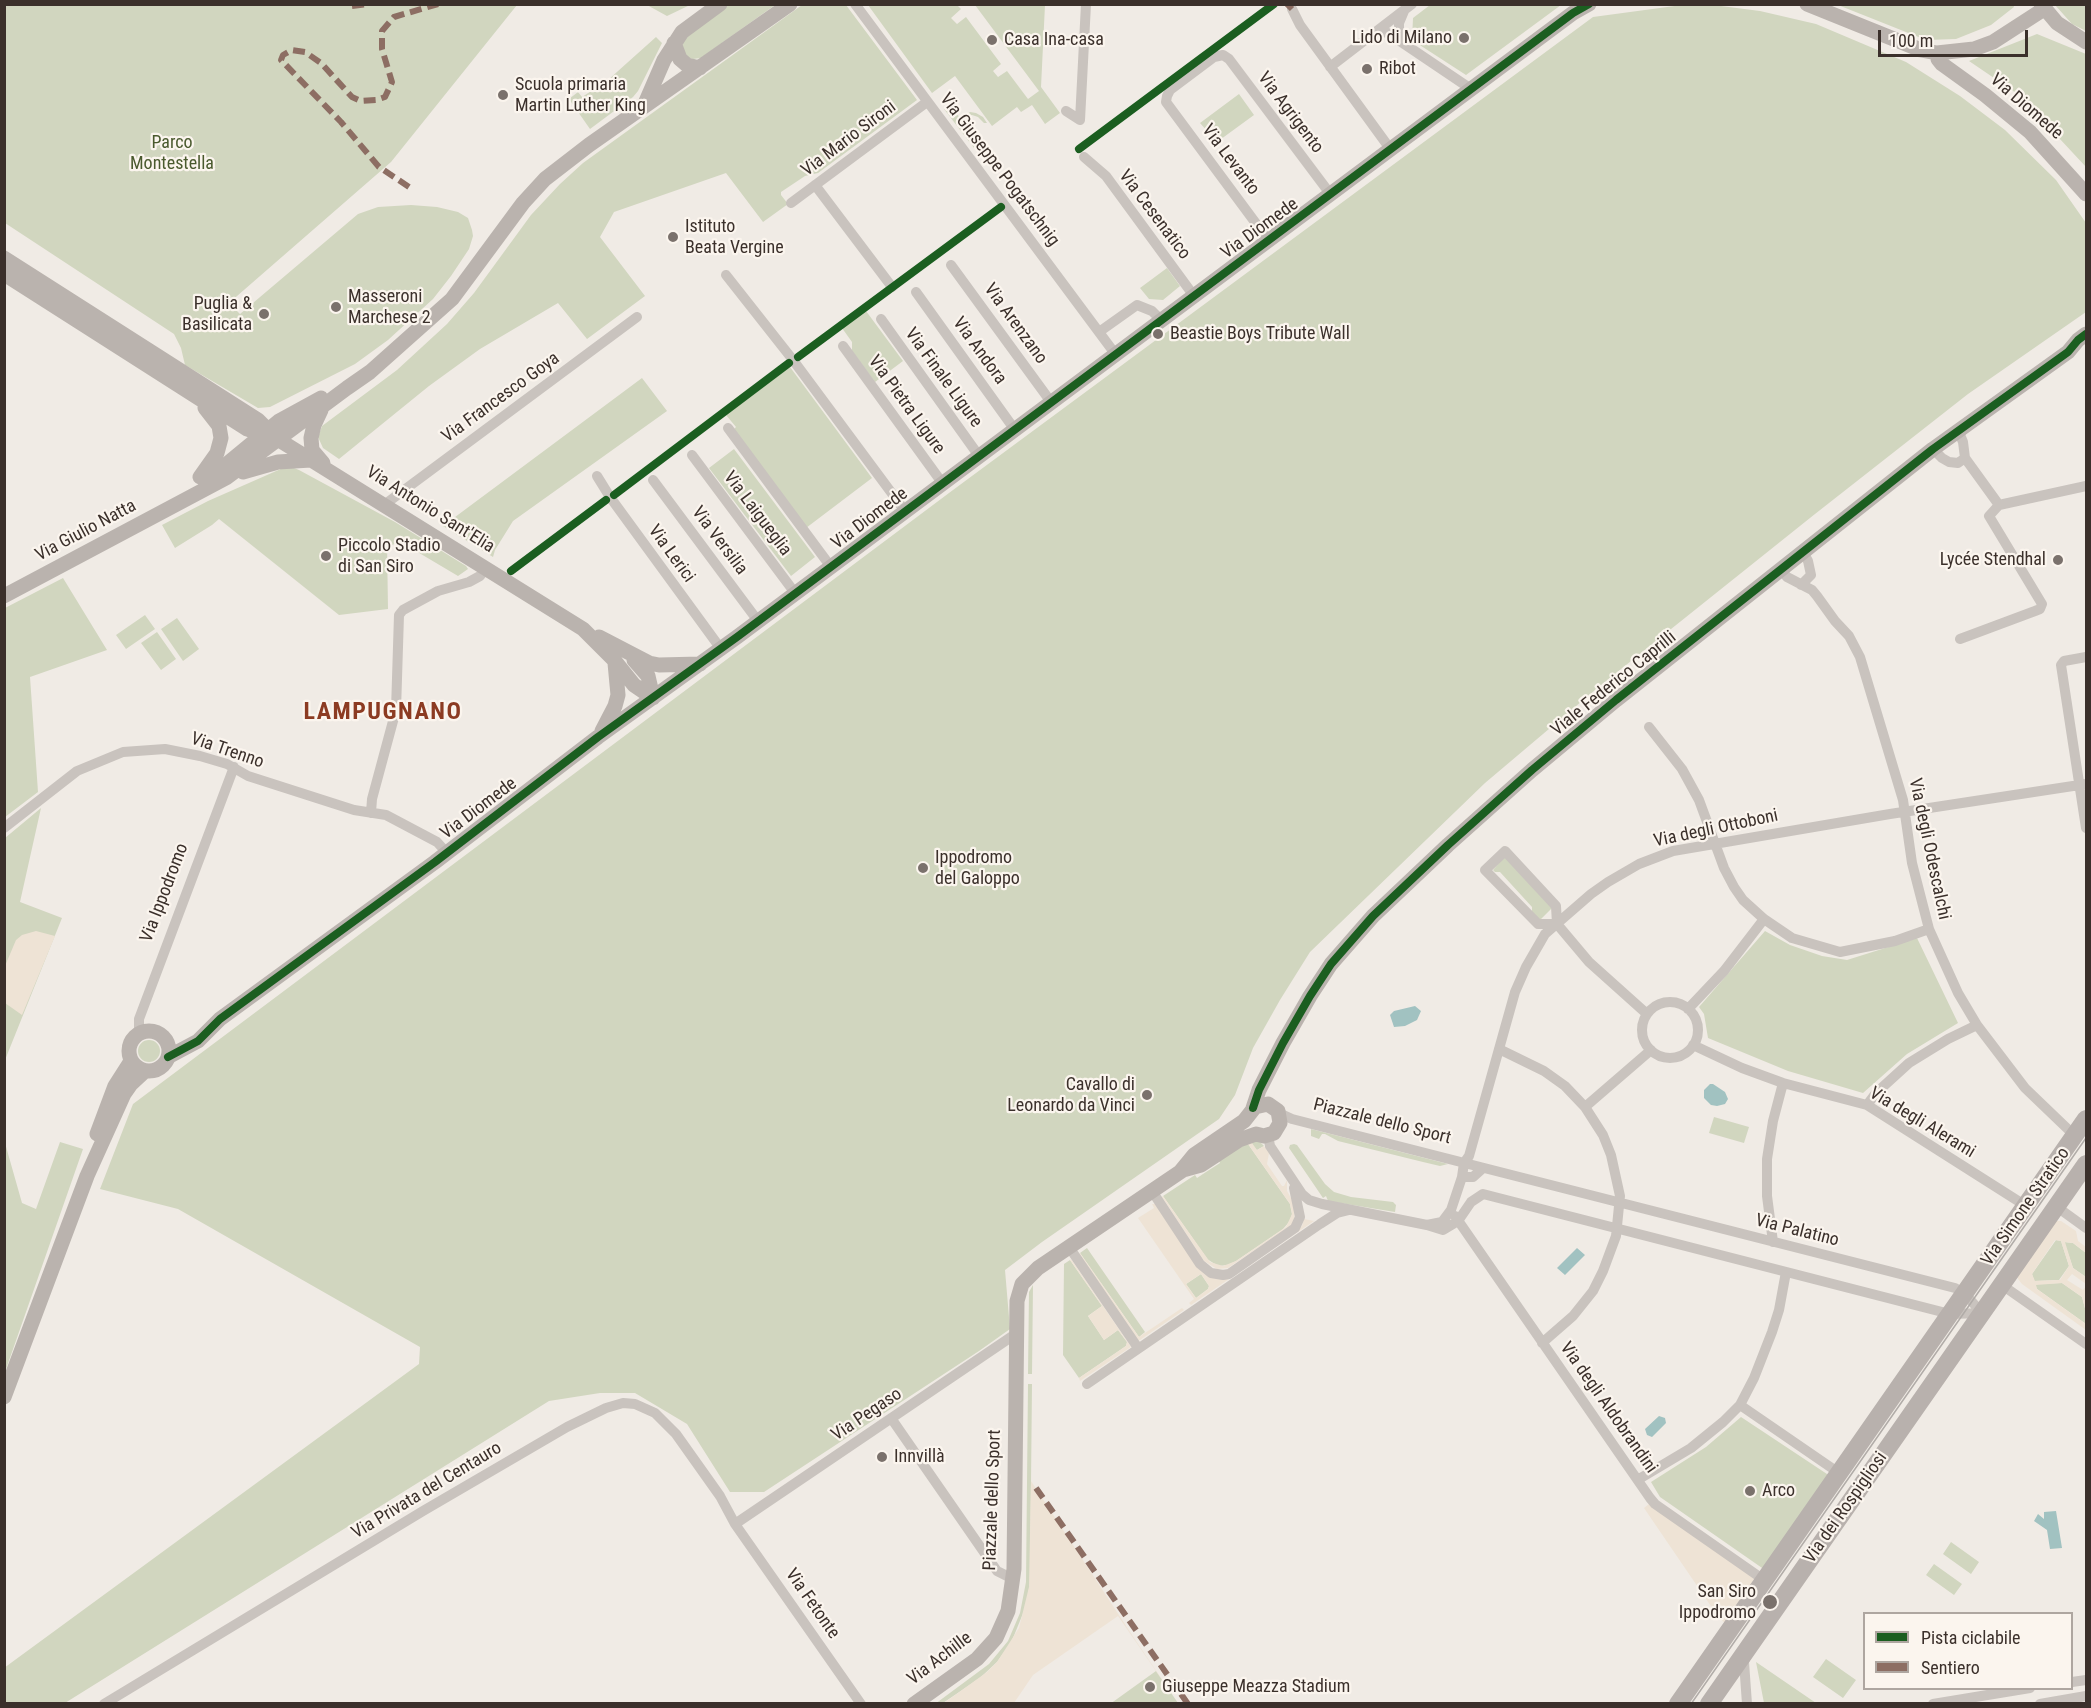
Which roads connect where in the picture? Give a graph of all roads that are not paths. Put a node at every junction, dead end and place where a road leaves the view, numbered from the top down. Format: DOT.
graph roads {
  1 [pos="720,4"];
  2 [pos="790,4"];
  3 [pos="855,4"];
  4 [pos="1086,4"];
  5 [pos="1589,4"];
  6 [pos="1807,4"];
  7 [pos="1409,7"];
  8 [pos="2042,7"];
  9 [pos="1292,9"];
  10 [pos="1378,31"];
  11 [pos="2086,42"];
  12 [pos="674,43"];
  13 [pos="1405,44"];
  14 [pos="1937,53"];
  15 [pos="1330,67"];
  16 [pos="700,69"];
  17 [pos="1471,89"];
  18 [pos="1166,99"];
  19 [pos="927,102"];
  20 [pos="644,106"];
  21 [pos="1066,111"];
  22 [pos="1391,150"];
  23 [pos="1084,157"];
  24 [pos="815,185"];
  25 [pos="2086,194"];
  26 [pos="1331,195"];
  27 [pos="791,203"];
  28 [pos="1269,241"];
  29 [pos="4,258"];
  30 [pos="951,265"];
  31 [pos="4,274"];
  32 [pos="726,275"];
  33 [pos="892,287"];
  34 [pos="916,292"];
  35 [pos="1194,296"];
  36 [pos="636,317"];
  37 [pos="881,319"];
  38 [pos="1161,320"];
  39 [pos="1100,332"];
  40 [pos="2086,334"];
  41 [pos="843,346"];
  42 [pos="2086,346"];
  43 [pos="2068,352"];
  44 [pos="1116,355"];
  45 [pos="347,388"];
  46 [pos="185,390"];
  47 [pos="1051,402"];
  48 [pos="324,405"];
  49 [pos="728,428"];
  50 [pos="1015,430"];
  51 [pos="1958,430"];
  52 [pos="268,433"];
  53 [pos="1933,449"];
  54 [pos="692,455"];
  55 [pos="979,456"];
  56 [pos="1965,458"];
  57 [pos="312,461"];
  58 [pos="335,475"];
  59 [pos="597,476"];
  60 [pos="226,478"];
  61 [pos="653,480"];
  62 [pos="943,484"];
  63 [pos="2086,486"];
  64 [pos="184,500"];
  65 [pos="384,505"];
  66 [pos="1999,505"];
  67 [pos="169,509"];
  68 [pos="905,511"];
  69 [pos="1803,552"];
  70 [pos="831,567"];
  71 [pos="486,568"];
  72 [pos="1781,570"];
  73 [pos="1801,585"];
  74 [pos="795,593"];
  75 [pos="4,596"];
  76 [pos="758,621"];
  77 [pos="1960,639"];
  78 [pos="721,649"];
  79 [pos="619,655"];
  80 [pos="2086,657"];
  81 [pos="700,664"];
  82 [pos="653,698"];
  83 [pos="1649,727"];
  84 [pos="598,737"];
  85 [pos="234,767"];
  86 [pos="2084,785"];
  87 [pos="1905,812"];
  88 [pos="371,813"];
  89 [pos="4,828"];
  90 [pos="2086,828"];
  91 [pos="1715,843"];
  92 [pos="447,853"];
  93 [pos="1764,919"];
  94 [pos="1557,924"];
  95 [pos="1929,929"];
  96 [pos="1688,1010"];
  97 [pos="1647,1014"];
  98 [pos="220,1019"];
  99 [pos="1977,1025"];
  100 [pos="139,1033"];
  101 [pos="167,1041"];
  102 [pos="1693,1045"];
  103 [pos="1499,1049"];
  104 [pos="1651,1050"];
  105 [pos="168,1057"];
  106 [pos="1275,1057"];
  107 [pos="131,1061"];
  108 [pos="146,1071"];
  109 [pos="1783,1083"];
  110 [pos="1867,1105"];
  111 [pos="1585,1107"];
  112 [pos="1276,1110"];
  113 [pos="1251,1112"];
  114 [pos="2086,1119"];
  115 [pos="1262,1134"];
  116 [pos="2075,1136"];
  117 [pos="1464,1163"];
  118 [pos="2086,1164"];
  119 [pos="1483,1168"];
  120 [pos="1180,1172"];
  121 [pos="87,1176"];
  122 [pos="1462,1177"];
  123 [pos="1292,1179"];
  124 [pos="1152,1191"];
  125 [pos="1620,1203"];
  126 [pos="2026,1206"];
  127 [pos="2057,1207"];
  128 [pos="1349,1210"];
  129 [pos="1451,1210"];
  130 [pos="1458,1221"];
  131 [pos="1427,1225"];
  132 [pos="1617,1228"];
  133 [pos="2086,1228"];
  134 [pos="1773,1242"];
  135 [pos="1069,1247"];
  136 [pos="1786,1272"];
  137 [pos="2002,1285"];
  138 [pos="1965,1294"];
  139 [pos="1982,1313"];
  140 [pos="1950,1314"];
  141 [pos="1017,1333"];
  142 [pos="1542,1343"];
  143 [pos="2086,1344"];
  144 [pos="1138,1348"];
  145 [pos="1087,1384"];
  146 [pos="4,1397"];
  147 [pos="1740,1405"];
  148 [pos="891,1418"];
  149 [pos="1839,1473"];
  150 [pos="1639,1479"];
  151 [pos="735,1524"];
  152 [pos="1013,1579"];
  153 [pos="1764,1580"];
  154 [pos="1749,1647"];
  155 [pos="1723,1683"];
  156 [pos="1745,1688"];
  157 [pos="2024,1690"];
  158 [pos="2086,1696"];
  159 [pos="104,1704"];
  160 [pos="861,1704"];
  161 [pos="914,1704"];
  162 [pos="1678,1704"];
  163 [pos="1709,1704"];
  164 [pos="1747,1704"];
  165 [pos="1933,1704"];
  166 [pos="2040,1704"];
  1 -- 12 [label="street"];
  2 -- 16 [label="street"];
  3 -- 19 [label="street, Via Giuseppe Pogatschnig"];
  4 -- 21 [label="street"];
  5 -- 17 [label="street, Via Diomede"];
  6 -- 14 [label="street"];
  7 -- 10 [label="street"];
  7 -- 13 [label="street"];
  8 -- 11 [label="street"];
  8 -- 14 [label="street"];
  9 -- 15 [label="street"];
  10 -- 13 [label="street"];
  10 -- 15 [label="street"];
  12 -- 16 [label="street"];
  12 -- 20 [label="street"];
  13 -- 17 [label="street"];
  14 -- 25 [label="street, Via Diomede"];
  15 -- 22 [label="street"];
  16 -- 20 [label="street"];
  17 -- 22 [label="street, Via Diomede"];
  18 -- 26 [label="street, Via Agrigento"];
  18 -- 28 [label="street, Via Levanto"];
  19 -- 24 [label="street, Via Mario Sironi"];
  19 -- 39 [label="street, Via Giuseppe Pogatschnig"];
  20 -- 45 [label="street"];
  22 -- 26 [label="street, Via Diomede"];
  23 -- 35 [label="street, Via Cesenatico"];
  24 -- 27 [label="street, Via Mario Sironi"];
  24 -- 33 [label="street"];
  26 -- 28 [label="street, Via Diomede"];
  28 -- 35 [label="street, Via Diomede"];
  29 -- 52 [label="street, Via Antonio Sant'Elia"];
  30 -- 47 [label="street, Via Arenzano"];
  31 -- 46 [label="street, Via Antonio Sant'Elia"];
  32 -- 68 [label="street"];
  34 -- 50 [label="street, Via Andora"];
  35 -- 38 [label="street, Via Diomede"];
  36 -- 65 [label="street, Via Francesco Goya"];
  37 -- 55 [label="street, Via Finale Ligure"];
  38 -- 39 [label="street"];
  38 -- 44 [label="street, Via Diomede"];
  39 -- 44 [label="street, Via Giuseppe Pogatschnig"];
  40 -- 43 [label="street, Viale Federico Caprilli"];
  41 -- 62 [label="street, Via Pietra Ligure"];
  42 -- 43 [label="street, Viale Federico Caprilli"];
  43 -- 51 [label="street, Viale Federico Caprilli"];
  44 -- 47 [label="street, Via Diomede"];
  45 -- 48 [label="street"];
  45 -- 52 [label="street"];
  46 -- 52 [label="street, Via Antonio Sant'Elia"];
  46 -- 67 [label="street"];
  47 -- 50 [label="street, Via Diomede"];
  48 -- 52 [label="street"];
  48 -- 58 [label="street"];
  49 -- 70 [label="street"];
  50 -- 55 [label="street, Via Diomede"];
  51 -- 53 [label="street, Viale Federico Caprilli"];
  51 -- 56 [label="street"];
  52 -- 57 [label="street, Via Antonio Sant'Elia"];
  52 -- 60 [label="street, Via Giulio Natta"];
  52 -- 64 [label="street, Via Giulio Natta"];
  53 -- 56 [label="street"];
  53 -- 69 [label="street, Viale Federico Caprilli"];
  54 -- 74 [label="street, Via Laigueglia"];
  55 -- 62 [label="street, Via Diomede"];
  56 -- 66 [label="street"];
  57 -- 58 [label="street, Via Antonio Sant'Elia"];
  57 -- 60 [label="street, Via Giulio Natta"];
  58 -- 65 [label="street, Via Antonio Sant'Elia"];
  59 -- 78 [label="street, Via Lerici"];
  60 -- 64 [label="street, Via Giulio Natta"];
  61 -- 76 [label="street, Via Versilia"];
  62 -- 68 [label="street, Via Diomede"];
  63 -- 66 [label="street"];
  64 -- 67 [label="street, Via Giulio Natta"];
  65 -- 71 [label="street, Via Antonio Sant'Elia"];
  66 -- 77 [label="street"];
  67 -- 75 [label="street, Via Giulio Natta"];
  68 -- 70 [label="street, Via Diomede"];
  69 -- 72 [label="street, Viale Federico Caprilli"];
  69 -- 73 [label="street"];
  70 -- 74 [label="street, Via Diomede"];
  71 -- 79 [label="street, Via Antonio Sant'Elia"];
  71 -- 88 [label="street"];
  72 -- 73 [label="street"];
  72 -- 106 [label="street, Viale Federico Caprilli"];
  73 -- 87 [label="street, Via degli Odescalchi"];
  74 -- 76 [label="street, Via Diomede"];
  76 -- 78 [label="street, Via Diomede"];
  78 -- 81 [label="street, Via Diomede"];
  79 -- 81 [label="street, Via Antonio Sant'Elia"];
  79 -- 82 [label="street"];
  79 -- 84 [label="street"];
  80 -- 86 [label="street"];
  81 -- 82 [label="street, Via Diomede"];
  82 -- 84 [label="street, Via Diomede"];
  83 -- 91 [label="street"];
  84 -- 92 [label="street, Via Diomede"];
  85 -- 88 [label="street, Via Trenno"];
  85 -- 89 [label="street, Via Trenno"];
  85 -- 100 [label="street, Via Ippodromo"];
  86 -- 87 [label="street, Via degli Ottoboni"];
  86 -- 90 [label="street"];
  87 -- 91 [label="street, Via degli Ottoboni"];
  87 -- 95 [label="street, Via degli Odescalchi"];
  88 -- 92 [label="street, Via Trenno"];
  91 -- 93 [label="street"];
  91 -- 94 [label="street, Via degli Ottoboni"];
  92 -- 98 [label="street, Via Diomede"];
  93 -- 95 [label="street"];
  93 -- 96 [label="street"];
  94 -- 94 [label="street"];
  94 -- 97 [label="street"];
  94 -- 103 [label="street, Via degli Ottoboni"];
  95 -- 99 [label="street, Via degli Odescalchi"];
  96 -- 97 [label="street"];
  96 -- 102 [label="street"];
  97 -- 104 [label="street"];
  98 -- 101 [label="street, Via Diomede"];
  98 -- 105 [label="street, Via Diomede"];
  99 -- 110 [label="street"];
  99 -- 116 [label="street, Via degli Odescalchi"];
  100 -- 101 [label="street"];
  100 -- 107 [label="street"];
  101 -- 105 [label="street"];
  102 -- 104 [label="street"];
  102 -- 109 [label="street, Via degli Alerami"];
  103 -- 111 [label="street"];
  103 -- 117 [label="street, Via degli Ottoboni"];
  104 -- 111 [label="street"];
  105 -- 108 [label="street"];
  106 -- 112 [label="street, Viale Federico Caprilli"];
  106 -- 113 [label="street, Viale Federico Caprilli"];
  107 -- 108 [label="street"];
  107 -- 121 [label="street"];
  108 -- 121 [label="street"];
  109 -- 110 [label="street, Via degli Alerami"];
  109 -- 134 [label="street"];
  110 -- 126 [label="street, Via degli Alerami"];
  111 -- 125 [label="street"];
  112 -- 113 [label="street, Piazzale dello Sport"];
  112 -- 115 [label="street"];
  112 -- 117 [label="street, Piazzale dello Sport"];
  113 -- 115 [label="street"];
  113 -- 120 [label="street, Piazzale dello Sport"];
  114 -- 116 [label="main road, Via Simone Stratico"];
  115 -- 120 [label="street, Piazzale dello Sport"];
  115 -- 123 [label="street"];
  116 -- 126 [label="main road, Via Simone Stratico"];
  117 -- 119 [label="street, Via Palatino"];
  117 -- 122 [label="street, Piazzale dello Sport"];
  118 -- 127 [label="main road, Via Simone Stratico"];
  119 -- 122 [label="street"];
  119 -- 125 [label="street, Via Palatino"];
  120 -- 124 [label="street, Piazzale dello Sport"];
  121 -- 146 [label="street"];
  122 -- 129 [label="street, Piazzale dello Sport"];
  123 -- 124 [label="street"];
  123 -- 128 [label="street"];
  124 -- 135 [label="street, Piazzale dello Sport"];
  125 -- 132 [label="street"];
  125 -- 134 [label="street, Via Palatino"];
  126 -- 138 [label="main road, Via Simone Stratico"];
  127 -- 133 [label="street"];
  127 -- 137 [label="main road, Via Simone Stratico"];
  128 -- 131 [label="street"];
  128 -- 144 [label="street"];
  129 -- 130 [label="street"];
  129 -- 131 [label="street"];
  130 -- 131 [label="street"];
  130 -- 132 [label="street"];
  130 -- 142 [label="street, Via degli Aldobrandini"];
  132 -- 136 [label="street"];
  132 -- 142 [label="street"];
  134 -- 138 [label="street, Via Palatino"];
  135 -- 141 [label="street, Piazzale dello Sport"];
  135 -- 144 [label="street"];
  136 -- 140 [label="street"];
  136 -- 147 [label="street"];
  137 -- 139 [label="main road, Via dei Rospigliosi"];
  137 -- 143 [label="street"];
  138 -- 139 [label="street"];
  138 -- 140 [label="main road, Via dei Rospigliosi"];
  139 -- 140 [label="street"];
  139 -- 154 [label="main road, Via dei Rospigliosi"];
  140 -- 149 [label="main road, Via dei Rospigliosi"];
  141 -- 148 [label="street, Via Pegaso"];
  141 -- 152 [label="street, Piazzale dello Sport"];
  142 -- 150 [label="street, Via degli Aldobrandini"];
  144 -- 145 [label="street"];
  147 -- 149 [label="street"];
  147 -- 150 [label="street"];
  148 -- 151 [label="street, Via Pegaso"];
  148 -- 152 [label="street, Piazzale dello Sport"];
  149 -- 153 [label="main road, Via dei Rospigliosi"];
  150 -- 153 [label="street, Via degli Aldobrandini"];
  151 -- 159 [label="street, Via Privata del Centauro"];
  151 -- 160 [label="street, Via Fetonte"];
  152 -- 161 [label="street, Via Achille"];
  153 -- 162 [label="main road, Via dei Rospigliosi"];
  154 -- 155 [label="main road, Via dei Rospigliosi"];
  154 -- 156 [label="street"];
  155 -- 156 [label="street"];
  155 -- 163 [label="main road, Via dei Rospigliosi"];
  156 -- 164 [label="street"];
  157 -- 165 [label="street"];
  158 -- 166 [label="street"];
}
